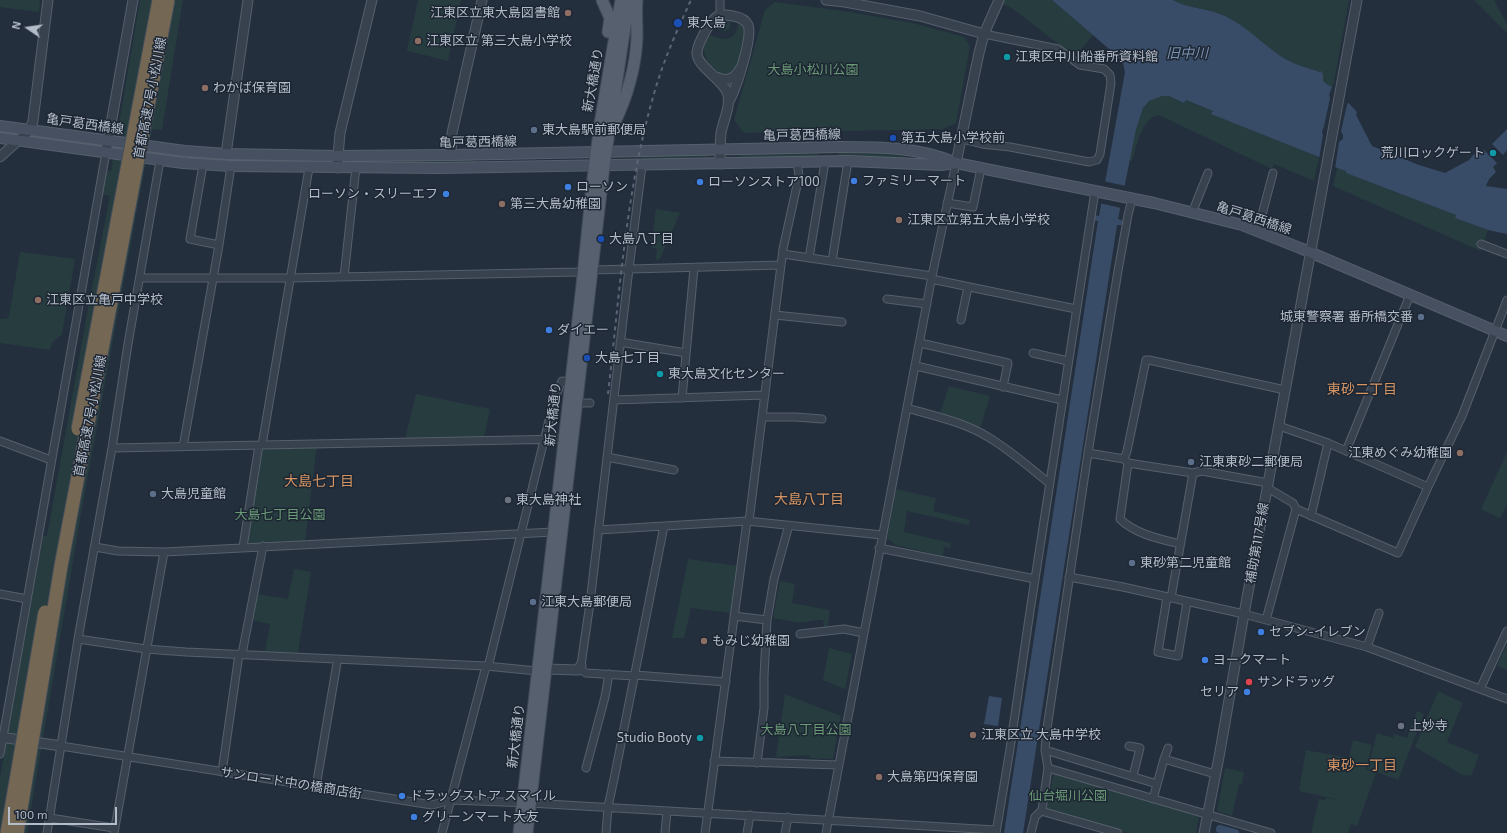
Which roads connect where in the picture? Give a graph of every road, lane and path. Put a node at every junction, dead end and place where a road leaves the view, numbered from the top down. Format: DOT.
graph roads {
  1 [pos="48,0"];
  2 [pos="133,0"];
  3 [pos="159,0"];
  4 [pos="168,0"];
  5 [pos="248,0"];
  6 [pos="372,0"];
  7 [pos="482,0"];
  8 [pos="602,0"];
  9 [pos="621,0"];
  10 [pos="629,0"];
  11 [pos="637,0"];
  12 [pos="720,0"];
  13 [pos="826,0"];
  14 [pos="999,0"];
  15 [pos="1357,0"];
  16 [pos="720,15"];
  17 [pos="621,26"];
  18 [pos="984,34"];
  19 [pos="741,66"];
  20 [pos="712,74"];
  21 [pos="729,101"];
  22 [pos="600,124"];
  23 [pos="0,126"];
  24 [pos="30,130"];
  25 [pos="609,133"];
  26 [pos="0,138"];
  27 [pos="962,139"];
  28 [pos="20,140"];
  29 [pos="108,140"];
  30 [pos="815,147"];
  31 [pos="840,147"];
  32 [pos="720,150"];
  33 [pos="106,152"];
  34 [pos="601,153"];
  35 [pos="226,154"];
  36 [pos="450,155"];
  37 [pos="337,156"];
  38 [pos="0,157"];
  39 [pos="160,160"];
  40 [pos="848,161"];
  41 [pos="797,162"];
  42 [pos="827,162"];
  43 [pos="956,162"];
  44 [pos="720,164"];
  45 [pos="203,165"];
  46 [pos="231,166"];
  47 [pos="599,166"];
  48 [pos="642,166"];
  49 [pos="356,167"];
  50 [pos="309,168"];
  51 [pos="337,168"];
  52 [pos="982,168"];
  53 [pos="1273,172"];
  54 [pos="1208,173"];
  55 [pos="1096,192"];
  56 [pos="1131,198"];
  57 [pos="947,203"];
  58 [pos="1192,213"];
  59 [pos="1258,230"];
  60 [pos="219,244"];
  61 [pos="1481,244"];
  62 [pos="1311,252"];
  63 [pos="783,254"];
  64 [pos="1507,254"];
  65 [pos="809,258"];
  66 [pos="832,261"];
  67 [pos="782,265"];
  68 [pos="694,268"];
  69 [pos="629,269"];
  70 [pos="588,271"];
  71 [pos="344,277"];
  72 [pos="140,278"];
  73 [pos="213,278"];
  74 [pos="290,278"];
  75 [pos="932,278"];
  76 [pos="968,287"];
  77 [pos="1410,295"];
  78 [pos="887,299"];
  79 [pos="1507,300"];
  80 [pos="927,304"];
  81 [pos="1076,309"];
  82 [pos="775,315"];
  83 [pos="961,320"];
  84 [pos="842,322"];
  85 [pos="1495,331"];
  86 [pos="1507,336"];
  87 [pos="620,342"];
  88 [pos="920,343"];
  89 [pos="686,353"];
  90 [pos="1033,353"];
  91 [pos="1068,361"];
  92 [pos="916,366"];
  93 [pos="571,382"];
  94 [pos="1003,387"];
  95 [pos="1285,390"];
  96 [pos="765,395"];
  97 [pos="682,398"];
  98 [pos="614,400"];
  99 [pos="1062,400"];
  100 [pos="577,403"];
  101 [pos="590,403"];
  102 [pos="908,408"];
  103 [pos="762,417"];
  104 [pos="822,419"];
  105 [pos="1279,426"];
  106 [pos="545,438"];
  107 [pos="564,439"];
  108 [pos="0,441"];
  109 [pos="1328,443"];
  110 [pos="260,445"];
  111 [pos="183,447"];
  112 [pos="112,448"];
  113 [pos="1346,451"];
  114 [pos="1088,453"];
  115 [pos="607,457"];
  116 [pos="51,460"];
  117 [pos="1126,461"];
  118 [pos="674,470"];
  119 [pos="1194,473"];
  120 [pos="1049,483"];
  121 [pos="1267,486"];
  122 [pos="1428,486"];
  123 [pos="1296,509"];
  124 [pos="1311,516"];
  125 [pos="748,521"];
  126 [pos="789,525"];
  127 [pos="664,526"];
  128 [pos="598,530"];
  129 [pos="554,532"];
  130 [pos="521,533"];
  131 [pos="882,535"];
  132 [pos="1180,544"];
  133 [pos="263,546"];
  134 [pos="95,547"];
  135 [pos="243,547"];
  136 [pos="879,548"];
  137 [pos="164,552"];
  138 [pos="1069,577"];
  139 [pos="1035,579"];
  140 [pos="0,594"];
  141 [pos="1169,598"];
  142 [pos="27,599"];
  143 [pos="1187,602"];
  144 [pos="1379,613"];
  145 [pos="1244,614"];
  146 [pos="734,616"];
  147 [pos="767,620"];
  148 [pos="1266,620"];
  149 [pos="1507,631"];
  150 [pos="864,633"];
  151 [pos="800,634"];
  152 [pos="78,639"];
  153 [pos="1367,647"];
  154 [pos="146,649"];
  155 [pos="241,654"];
  156 [pos="337,661"];
  157 [pos="487,666"];
  158 [pos="580,667"];
  159 [pos="542,670"];
  160 [pos="609,674"];
  161 [pos="635,675"];
  162 [pos="726,682"];
  163 [pos="1480,689"];
  164 [pos="1507,699"];
  165 [pos="1,737"];
  166 [pos="61,746"];
  167 [pos="1129,746"];
  168 [pos="1168,748"];
  169 [pos="1045,750"];
  170 [pos="0,754"];
  171 [pos="127,756"];
  172 [pos="1164,759"];
  173 [pos="714,761"];
  174 [pos="757,763"];
  175 [pos="839,764"];
  176 [pos="586,768"];
  177 [pos="1048,768"];
  178 [pos="222,772"];
  179 [pos="1215,774"];
  180 [pos="1133,776"];
  181 [pos="1157,784"];
  182 [pos="316,787"];
  183 [pos="1154,799"];
  184 [pos="451,800"];
  185 [pos="526,803"];
  186 [pos="608,807"];
  187 [pos="667,811"];
  188 [pos="1041,811"];
  189 [pos="708,812"];
  190 [pos="1208,814"];
  191 [pos="750,815"];
  192 [pos="788,817"];
  193 [pos="50,818"];
  194 [pos="828,820"];
  195 [pos="115,832"];
  196 [pos="996,832"];
  197 [pos="7,833"];
  198 [pos="17,833"];
  199 [pos="47,833"];
  200 [pos="442,833"];
  201 [pos="519,833"];
  202 [pos="527,833"];
  203 [pos="606,833"];
  204 [pos="665,833"];
  205 [pos="705,833"];
  206 [pos="747,833"];
  207 [pos="785,833"];
  208 [pos="826,833"];
  209 [pos="1031,833"];
  210 [pos="1118,833"];
  211 [pos="1204,833"];
  212 [pos="1271,833"];
  1 -- 24 [label="street"];
  2 -- 29 [label="street"];
  3 -- 197 [label="highway, 首都高速7号小松川線, bridge"];
  4 -- 198 [label="highway, 首都高速7号小松川線, bridge"];
  5 -- 35 [label="street"];
  6 -- 37 [label="street"];
  7 -- 36 [label="street"];
  8 -- 22 [label="main road"];
  9 -- 17 [label="main road, 新大橋通り"];
  10 -- 17 [label="main road, 新大橋通り"];
  11 -- 25 [label="main road"];
  12 -- 16 [label="street"];
  13 -- 18 [label="street"];
  14 -- 18 [label="street"];
  15 -- 62 [label="street, 補助第117号線"];
  16 -- 19 [label="street"];
  16 -- 20 [label="street"];
  17 -- 22 [label="main road, 新大橋通り"];
  17 -- 25 [label="main road, 新大橋通り"];
  18 -- 27 [label="street"];
  18 -- 27 [label="street"];
  19 -- 20 [label="street"];
  19 -- 21 [label="street"];
  20 -- 21 [label="street"];
  21 -- 32 [label="street"];
  22 -- 34 [label="main road, 新大橋通り"];
  23 -- 24 [label="main road, 亀戸葛西橋線"];
  24 -- 28 [label="street"];
  24 -- 29 [label="main road, 亀戸葛西橋線"];
  25 -- 34 [label="main road, 新大橋通り"];
  26 -- 28 [label="main road, 亀戸葛西橋線"];
  27 -- 43 [label="street"];
  28 -- 33 [label="main road, 亀戸葛西橋線"];
  28 -- 38 [label="street"];
  29 -- 33 [label="street"];
  29 -- 35 [label="main road, 亀戸葛西橋線"];
  30 -- 31 [label="main road, 亀戸葛西橋線"];
  30 -- 32 [label="main road, 亀戸葛西橋線"];
  30 -- 42 [label="main road"];
  31 -- 42 [label="main road"];
  31 -- 43 [label="main road, 亀戸葛西橋線"];
  32 -- 34 [label="main road, 亀戸葛西橋線"];
  32 -- 44 [label="street"];
  33 -- 39 [label="main road, 亀戸葛西橋線"];
  33 -- 116 [label="street"];
  34 -- 36 [label="main road, 亀戸葛西橋線"];
  34 -- 47 [label="main road, 新大橋通り"];
  35 -- 37 [label="main road, 亀戸葛西橋線"];
  36 -- 37 [label="main road, 亀戸葛西橋線"];
  37 -- 51 [label="street"];
  39 -- 45 [label="main road, 亀戸葛西橋線"];
  39 -- 72 [label="street"];
  40 -- 42 [label="main road, 亀戸葛西橋線"];
  40 -- 43 [label="main road, 亀戸葛西橋線"];
  40 -- 66 [label="street"];
  41 -- 42 [label="main road, 亀戸葛西橋線"];
  41 -- 44 [label="main road, 亀戸葛西橋線"];
  41 -- 63 [label="street"];
  42 -- 65 [label="street"];
  43 -- 52 [label="main road, 亀戸葛西橋線"];
  43 -- 57 [label="street"];
  44 -- 48 [label="main road, 亀戸葛西橋線"];
  45 -- 46 [label="main road, 亀戸葛西橋線"];
  45 -- 60 [label="street"];
  46 -- 50 [label="main road, 亀戸葛西橋線"];
  46 -- 60 [label="street"];
  47 -- 48 [label="main road, 亀戸葛西橋線"];
  47 -- 49 [label="main road, 亀戸葛西橋線"];
  47 -- 70 [label="main road, 新大橋通り"];
  48 -- 69 [label="street"];
  49 -- 51 [label="main road, 亀戸葛西橋線"];
  49 -- 71 [label="street"];
  50 -- 51 [label="main road, 亀戸葛西橋線"];
  50 -- 74 [label="street"];
  52 -- 55 [label="main road, 亀戸葛西橋線"];
  52 -- 57 [label="street"];
  53 -- 59 [label="street"];
  54 -- 58 [label="street"];
  55 -- 56 [label="main road, 亀戸葛西橋線"];
  55 -- 81 [label="street"];
  56 -- 58 [label="main road, 亀戸葛西橋線"];
  56 -- 114 [label="street"];
  57 -- 75 [label="street"];
  58 -- 59 [label="main road, 亀戸葛西橋線"];
  59 -- 62 [label="main road, 亀戸葛西橋線"];
  60 -- 73 [label="street"];
  61 -- 64 [label="street"];
  62 -- 77 [label="main road, 亀戸葛西橋線"];
  62 -- 95 [label="street, 補助第117号線"];
  63 -- 65 [label="street"];
  63 -- 67 [label="street"];
  65 -- 66 [label="street"];
  66 -- 75 [label="street"];
  67 -- 68 [label="street"];
  67 -- 82 [label="street"];
  68 -- 69 [label="street"];
  68 -- 89 [label="street"];
  69 -- 70 [label="street"];
  69 -- 87 [label="street"];
  70 -- 71 [label="street"];
  70 -- 93 [label="main road, 新大橋通り"];
  70 -- 100 [label="main road, 新大橋通り"];
  71 -- 74 [label="street"];
  72 -- 73 [label="street"];
  72 -- 112 [label="street"];
  73 -- 74 [label="street"];
  73 -- 111 [label="street"];
  74 -- 110 [label="street"];
  75 -- 76 [label="street"];
  75 -- 80 [label="street"];
  76 -- 81 [label="street"];
  76 -- 83 [label="street"];
  77 -- 85 [label="main road, 亀戸葛西橋線"];
  77 -- 113 [label="street"];
  78 -- 80 [label="street"];
  79 -- 85 [label="street"];
  80 -- 88 [label="street"];
  81 -- 91 [label="street"];
  82 -- 84 [label="street"];
  82 -- 96 [label="street"];
  85 -- 86 [label="main road, 亀戸葛西橋線"];
  85 -- 122 [label="street"];
  87 -- 89 [label="street"];
  87 -- 98 [label="street"];
  88 -- 92 [label="street"];
  88 -- 94 [label="street"];
  89 -- 97 [label="street"];
  90 -- 91 [label="street"];
  91 -- 99 [label="street"];
  92 -- 94 [label="street"];
  92 -- 102 [label="street"];
  93 -- 106 [label="street"];
  93 -- 107 [label="main road, 新大橋通り"];
  94 -- 99 [label="street"];
  95 -- 105 [label="street, 補助第117号線"];
  95 -- 117 [label="street"];
  96 -- 97 [label="street"];
  96 -- 103 [label="street"];
  97 -- 98 [label="street"];
  98 -- 115 [label="street"];
  99 -- 120 [label="street"];
  100 -- 101 [label="street"];
  100 -- 159 [label="main road, 新大橋通り"];
  102 -- 120 [label="street"];
  102 -- 131 [label="street"];
  103 -- 104 [label="street"];
  103 -- 125 [label="street"];
  105 -- 109 [label="street"];
  105 -- 121 [label="street, 補助第117号線"];
  106 -- 107 [label="street"];
  106 -- 110 [label="street"];
  106 -- 130 [label="street"];
  107 -- 129 [label="main road, 新大橋通り"];
  108 -- 116 [label="street"];
  109 -- 113 [label="street"];
  109 -- 124 [label="street"];
  110 -- 111 [label="street"];
  110 -- 135 [label="street"];
  111 -- 112 [label="street"];
  112 -- 134 [label="street"];
  113 -- 122 [label="street"];
  114 -- 117 [label="street"];
  114 -- 138 [label="street"];
  115 -- 118 [label="street"];
  115 -- 128 [label="street"];
  116 -- 142 [label="street"];
  117 -- 119 [label="street"];
  117 -- 132 [label="street"];
  119 -- 121 [label="street"];
  119 -- 132 [label="street"];
  120 -- 139 [label="street"];
  121 -- 123 [label="street"];
  121 -- 145 [label="street, 補助第117号線"];
  122 -- 124 [label="street"];
  123 -- 124 [label="street"];
  123 -- 148 [label="street"];
  125 -- 126 [label="street"];
  125 -- 127 [label="street"];
  125 -- 146 [label="street"];
  126 -- 131 [label="street"];
  126 -- 147 [label="street"];
  127 -- 128 [label="street"];
  127 -- 161 [label="street"];
  128 -- 158 [label="street"];
  129 -- 130 [label="street"];
  129 -- 159 [label="main road, 新大橋通り"];
  130 -- 133 [label="street"];
  130 -- 157 [label="street"];
  131 -- 136 [label="street"];
  132 -- 141 [label="street"];
  133 -- 135 [label="street"];
  133 -- 155 [label="street"];
  134 -- 137 [label="street"];
  134 -- 152 [label="street"];
  135 -- 137 [label="street"];
  136 -- 139 [label="street"];
  136 -- 150 [label="street"];
  137 -- 154 [label="street"];
  138 -- 141 [label="street"];
  138 -- 169 [label="street"];
  139 -- 196 [label="street"];
  140 -- 142 [label="street"];
  141 -- 143 [label="street"];
  141 -- 143 [label="street"];
  142 -- 165 [label="street"];
  143 -- 145 [label="street"];
  144 -- 153 [label="street"];
  145 -- 148 [label="street"];
  145 -- 179 [label="street, 補助第117号線"];
  146 -- 147 [label="street"];
  146 -- 162 [label="street"];
  147 -- 174 [label="street"];
  148 -- 153 [label="street"];
  149 -- 163 [label="street"];
  150 -- 151 [label="street"];
  150 -- 175 [label="street"];
  152 -- 154 [label="street"];
  152 -- 166 [label="street"];
  153 -- 163 [label="street"];
  154 -- 155 [label="street"];
  154 -- 171 [label="street"];
  155 -- 156 [label="street"];
  155 -- 178 [label="street"];
  156 -- 157 [label="street"];
  156 -- 182 [label="street"];
  157 -- 159 [label="street"];
  157 -- 184 [label="street"];
  158 -- 159 [label="street"];
  158 -- 160 [label="street"];
  159 -- 185 [label="main road, 新大橋通り"];
  160 -- 161 [label="street"];
  160 -- 176 [label="street"];
  161 -- 162 [label="street"];
  161 -- 186 [label="street"];
  162 -- 173 [label="street"];
  163 -- 164 [label="street"];
  165 -- 166 [label="street"];
  165 -- 170 [label="street"];
  166 -- 171 [label="street, サンロード中の橋商店街"];
  166 -- 193 [label="street"];
  167 -- 180 [label="street"];
  168 -- 172 [label="street"];
  169 -- 177 [label="street"];
  169 -- 180 [label="street"];
  171 -- 178 [label="street, サンロード中の橋商店街"];
  171 -- 195 [label="street"];
  172 -- 179 [label="street"];
  172 -- 181 [label="street"];
  173 -- 174 [label="street"];
  173 -- 189 [label="street"];
  174 -- 175 [label="street"];
  175 -- 194 [label="street"];
  177 -- 183 [label="street"];
  177 -- 188 [label="street"];
  178 -- 182 [label="street, サンロード中の橋商店街"];
  179 -- 190 [label="street, 補助第117号線"];
  180 -- 181 [label="street"];
  181 -- 183 [label="street"];
  182 -- 184 [label="street, サンロード中の橋商店街"];
  183 -- 190 [label="street"];
  184 -- 185 [label="street, サンロード中の橋商店街"];
  184 -- 200 [label="street"];
  185 -- 186 [label="street, サンロード中の橋商店街"];
  185 -- 201 [label="main road, 新大橋通り"];
  185 -- 202 [label="main road, 新大橋通り"];
  186 -- 187 [label="street, サンロード中の橋商店街"];
  186 -- 203 [label="street"];
  187 -- 189 [label="street, サンロード中の橋商店街"];
  187 -- 204 [label="street"];
  188 -- 209 [label="street"];
  188 -- 210 [label="street"];
  189 -- 191 [label="street, サンロード中の橋商店街"];
  189 -- 205 [label="street"];
  190 -- 211 [label="street, 補助第117号線"];
  190 -- 212 [label="street"];
  191 -- 192 [label="street, サンロード中の橋商店街"];
  191 -- 206 [label="street"];
  192 -- 194 [label="street, サンロード中の橋商店街"];
  192 -- 207 [label="street"];
  193 -- 195 [label="street"];
  193 -- 199 [label="street"];
  194 -- 196 [label="street, サンロード中の橋商店街"];
  194 -- 208 [label="street"];
}
